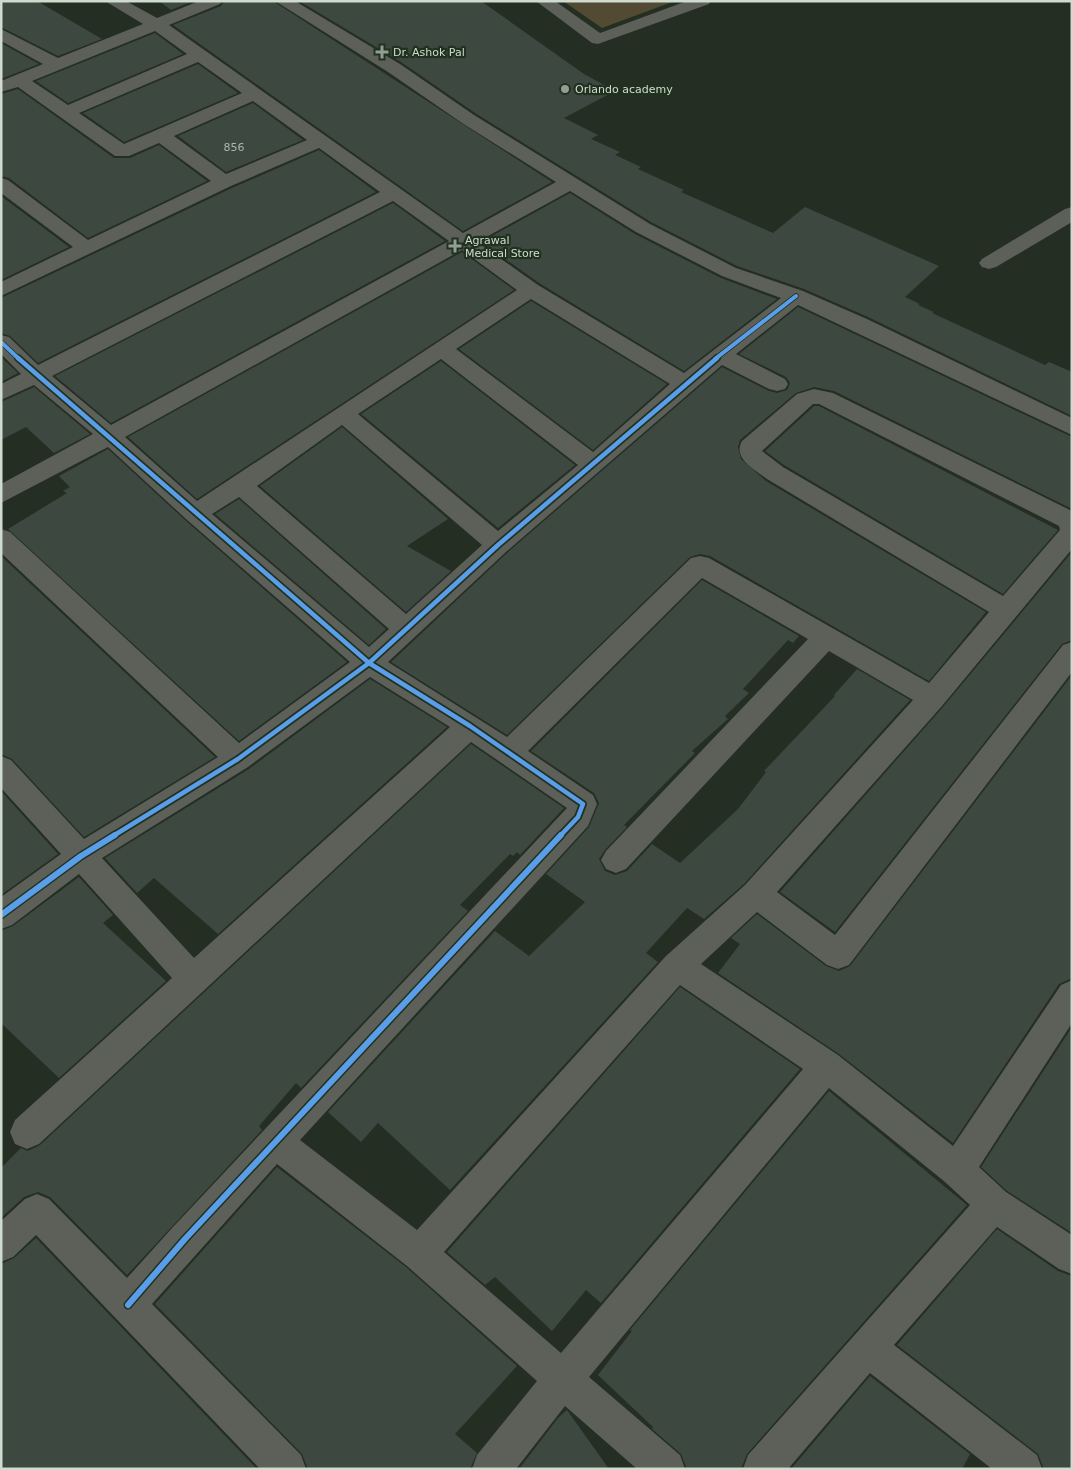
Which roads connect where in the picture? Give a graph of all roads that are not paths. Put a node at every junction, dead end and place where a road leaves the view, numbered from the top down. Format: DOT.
graph roads {
  1 [pos="113,1"];
  2 [pos="214,1"];
  3 [pos="283,1"];
  4 [pos="544,1"];
  5 [pos="703,1"];
  6 [pos="156,24"];
  7 [pos="1,34"];
  8 [pos="200,55"];
  9 [pos="57,64"];
  10 [pos="20,80"];
  11 [pos="1,88"];
  12 [pos="255,94"];
  13 [pos="65,113"];
  14 [pos="160,135"];
  15 [pos="319,141"];
  16 [pos="224,182"];
  17 [pos="571,182"];
  18 [pos="1,184"];
  19 [pos="393,193"];
  20 [pos="1072,213"];
  21 [pos="462,242"];
  22 [pos="86,248"];
  23 [pos="989,263"];
  24 [pos="1,290"];
  25 [pos="531,290"];
  26 [pos="796,296"];
  27 [pos="1,342"];
  28 [pos="441,348"];
  29 [pos="721,356"];
  30 [pos="36,375"];
  31 [pos="685,382"];
  32 [pos="777,384"];
  33 [pos="1,393"];
  34 [pos="342,413"];
  35 [pos="1072,427"];
  36 [pos="109,435"];
  37 [pos="594,465"];
  38 [pos="241,485"];
  39 [pos="1,495"];
  40 [pos="195,513"];
  41 [pos="1072,531"];
  42 [pos="1,538"];
  43 [pos="498,545"];
  44 [pos="1006,610"];
  45 [pos="406,629"];
  46 [pos="826,637"];
  47 [pos="1072,652"];
  48 [pos="369,663"];
  49 [pos="932,698"];
  50 [pos="470,726"];
  51 [pos="509,752"];
  52 [pos="238,759"];
  53 [pos="1,768"];
  54 [pos="81,856"];
  55 [pos="616,860"];
  56 [pos="756,894"];
  57 [pos="1,915"];
  58 [pos="677,966"];
  59 [pos="192,978"];
  60 [pos="1072,995"];
  61 [pos="827,1066"];
  62 [pos="26,1132"];
  63 [pos="276,1142"];
  64 [pos="957,1170"];
  65 [pos="994,1204"];
  66 [pos="1,1245"];
  67 [pos="419,1254"];
  68 [pos="1072,1256"];
  69 [pos="128,1306"];
  70 [pos="868,1348"];
  71 [pos="563,1379"];
  72 [pos="287,1469"];
  73 [pos="491,1469"];
  74 [pos="666,1469"];
  75 [pos="762,1469"];
  76 [pos="1023,1469"];
  1 -- 6 [label="street"];
  2 -- 6 [label="street"];
  3 -- 17 [label="street"];
  4 -- 5 [label="street"];
  6 -- 8 [label="street"];
  6 -- 9 [label="street"];
  7 -- 9 [label="street"];
  8 -- 12 [label="street"];
  8 -- 13 [label="street"];
  9 -- 10 [label="street"];
  10 -- 11 [label="street"];
  10 -- 13 [label="street"];
  12 -- 14 [label="street"];
  12 -- 15 [label="street"];
  13 -- 14 [label="street"];
  14 -- 16 [label="street"];
  15 -- 16 [label="street"];
  15 -- 19 [label="street"];
  16 -- 22 [label="street"];
  17 -- 21 [label="street"];
  17 -- 26 [label="street"];
  18 -- 22 [label="street"];
  19 -- 21 [label="street"];
  19 -- 30 [label="street"];
  20 -- 23 [label="street"];
  21 -- 25 [label="street"];
  21 -- 36 [label="street"];
  22 -- 24 [label="street"];
  25 -- 28 [label="street"];
  25 -- 31 [label="street"];
  26 -- 29 [label="street"];
  26 -- 35 [label="street"];
  27 -- 30 [label="street"];
  28 -- 34 [label="street"];
  28 -- 37 [label="street"];
  29 -- 31 [label="street"];
  29 -- 32 [label="street"];
  30 -- 33 [label="street"];
  30 -- 36 [label="street"];
  31 -- 37 [label="street"];
  34 -- 38 [label="street"];
  34 -- 43 [label="street"];
  36 -- 39 [label="street"];
  36 -- 40 [label="street"];
  37 -- 43 [label="street"];
  38 -- 40 [label="street"];
  38 -- 45 [label="street"];
  40 -- 48 [label="street"];
  41 -- 44 [label="street"];
  41 -- 44 [label="street"];
  42 -- 52 [label="street"];
  43 -- 45 [label="street"];
  44 -- 49 [label="street"];
  45 -- 48 [label="street"];
  46 -- 49 [label="street"];
  46 -- 51 [label="street"];
  46 -- 55 [label="street"];
  47 -- 56 [label="street"];
  48 -- 50 [label="street"];
  48 -- 52 [label="street"];
  49 -- 56 [label="street"];
  50 -- 51 [label="street"];
  50 -- 59 [label="street"];
  51 -- 63 [label="street"];
  52 -- 54 [label="street"];
  53 -- 54 [label="street"];
  54 -- 57 [label="street"];
  54 -- 59 [label="street"];
  56 -- 58 [label="street"];
  58 -- 61 [label="street"];
  58 -- 67 [label="street"];
  59 -- 62 [label="street"];
  60 -- 64 [label="street"];
  61 -- 64 [label="street"];
  61 -- 71 [label="street"];
  63 -- 67 [label="street"];
  63 -- 69 [label="street"];
  64 -- 65 [label="street"];
  65 -- 68 [label="street"];
  65 -- 70 [label="street"];
  66 -- 69 [label="street"];
  67 -- 71 [label="street"];
  69 -- 72 [label="street"];
  70 -- 75 [label="street"];
  70 -- 76 [label="street"];
  71 -- 73 [label="street"];
  71 -- 74 [label="street"];
}
